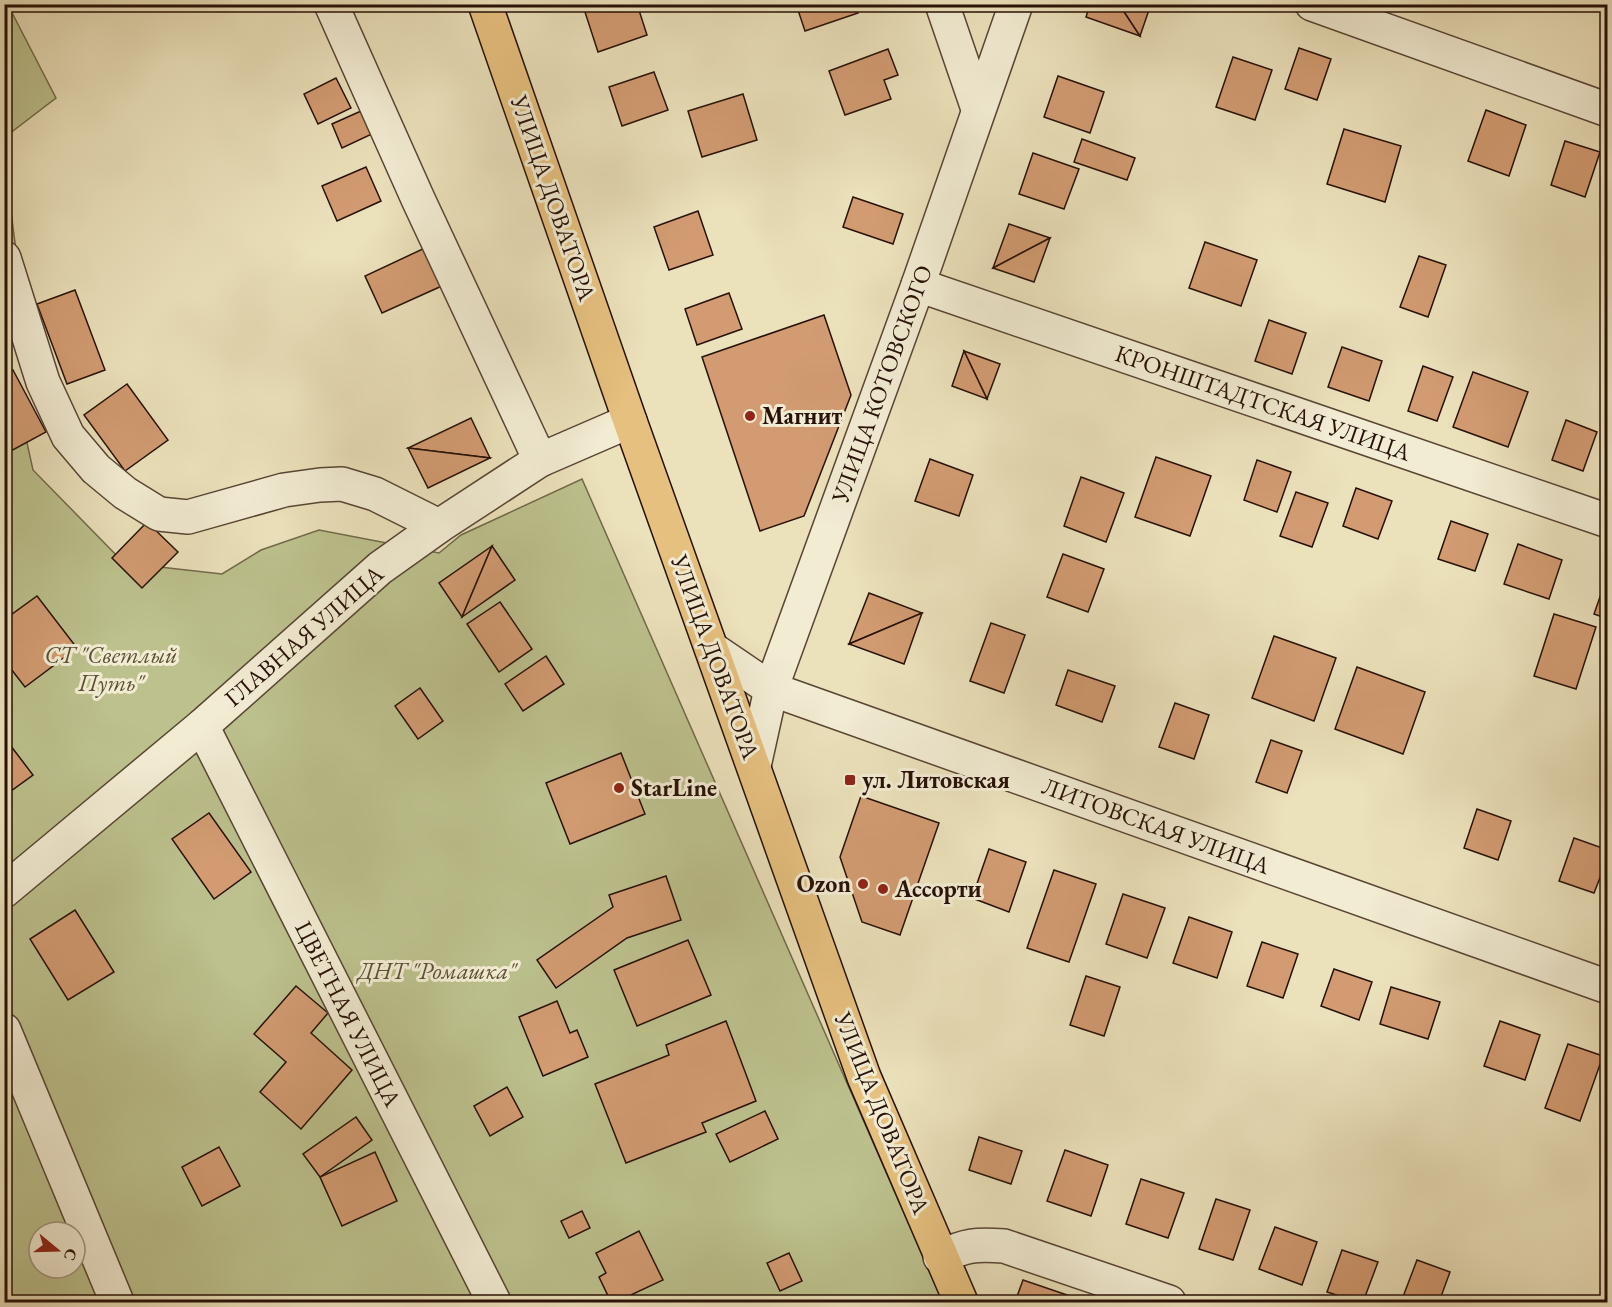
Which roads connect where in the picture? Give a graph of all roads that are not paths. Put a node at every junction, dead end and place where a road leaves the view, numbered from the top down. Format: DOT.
graph roads {
  1 [pos="331,4"];
  2 [pos="485,4"];
  3 [pos="942,4"];
  4 [pos="1016,4"];
  5 [pos="1312,4"];
  6 [pos="978,109"];
  7 [pos="1608,110"];
  8 [pos="4,258"];
  9 [pos="918,285"];
  10 [pos="630,421"];
  11 [pos="540,460"];
  12 [pos="1608,521"];
  13 [pos="439,526"];
  14 [pos="712,649"];
  15 [pos="771,689"];
  16 [pos="202,726"];
  17 [pos="754,766"];
  18 [pos="4,891"];
  19 [pos="1608,987"];
  20 [pos="4,1030"];
  21 [pos="940,1257"];
  22 [pos="117,1302"];
  23 [pos="494,1302"];
  24 [pos="961,1302"];
  25 [pos="1169,1302"];
  1 -- 11 [label="street"];
  2 -- 10 [label="main road, УЛИЦА ДОВАТОРА"];
  3 -- 6 [label="street"];
  4 -- 6 [label="street, УЛИЦА КОТОВСКОГО"];
  5 -- 7 [label="street"];
  6 -- 9 [label="street, УЛИЦА КОТОВСКОГО"];
  8 -- 13 [label="street"];
  9 -- 12 [label="street, КРОНШТАДТСКАЯ УЛИЦА"];
  9 -- 15 [label="street, УЛИЦА КОТОВСКОГО"];
  10 -- 11 [label="street, ГЛАВНАЯ УЛИЦА"];
  10 -- 14 [label="main road, УЛИЦА ДОВАТОРА"];
  11 -- 13 [label="street, ГЛАВНАЯ УЛИЦА"];
  13 -- 16 [label="street, ГЛАВНАЯ УЛИЦА"];
  14 -- 15 [label="street, ЛИТОВСКАЯ УЛИЦА"];
  14 -- 17 [label="main road, УЛИЦА ДОВАТОРА"];
  15 -- 17 [label="street, УЛИЦА КОТОВСКОГО"];
  15 -- 19 [label="street, ЛИТОВСКАЯ УЛИЦА"];
  16 -- 18 [label="street, ГЛАВНАЯ УЛИЦА"];
  16 -- 23 [label="street, ЦВЕТНАЯ УЛИЦА"];
  17 -- 21 [label="main road, УЛИЦА ДОВАТОРА"];
  20 -- 22 [label="street"];
  21 -- 24 [label="main road, УЛИЦА ДОВАТОРА"];
  21 -- 25 [label="street"];
}
